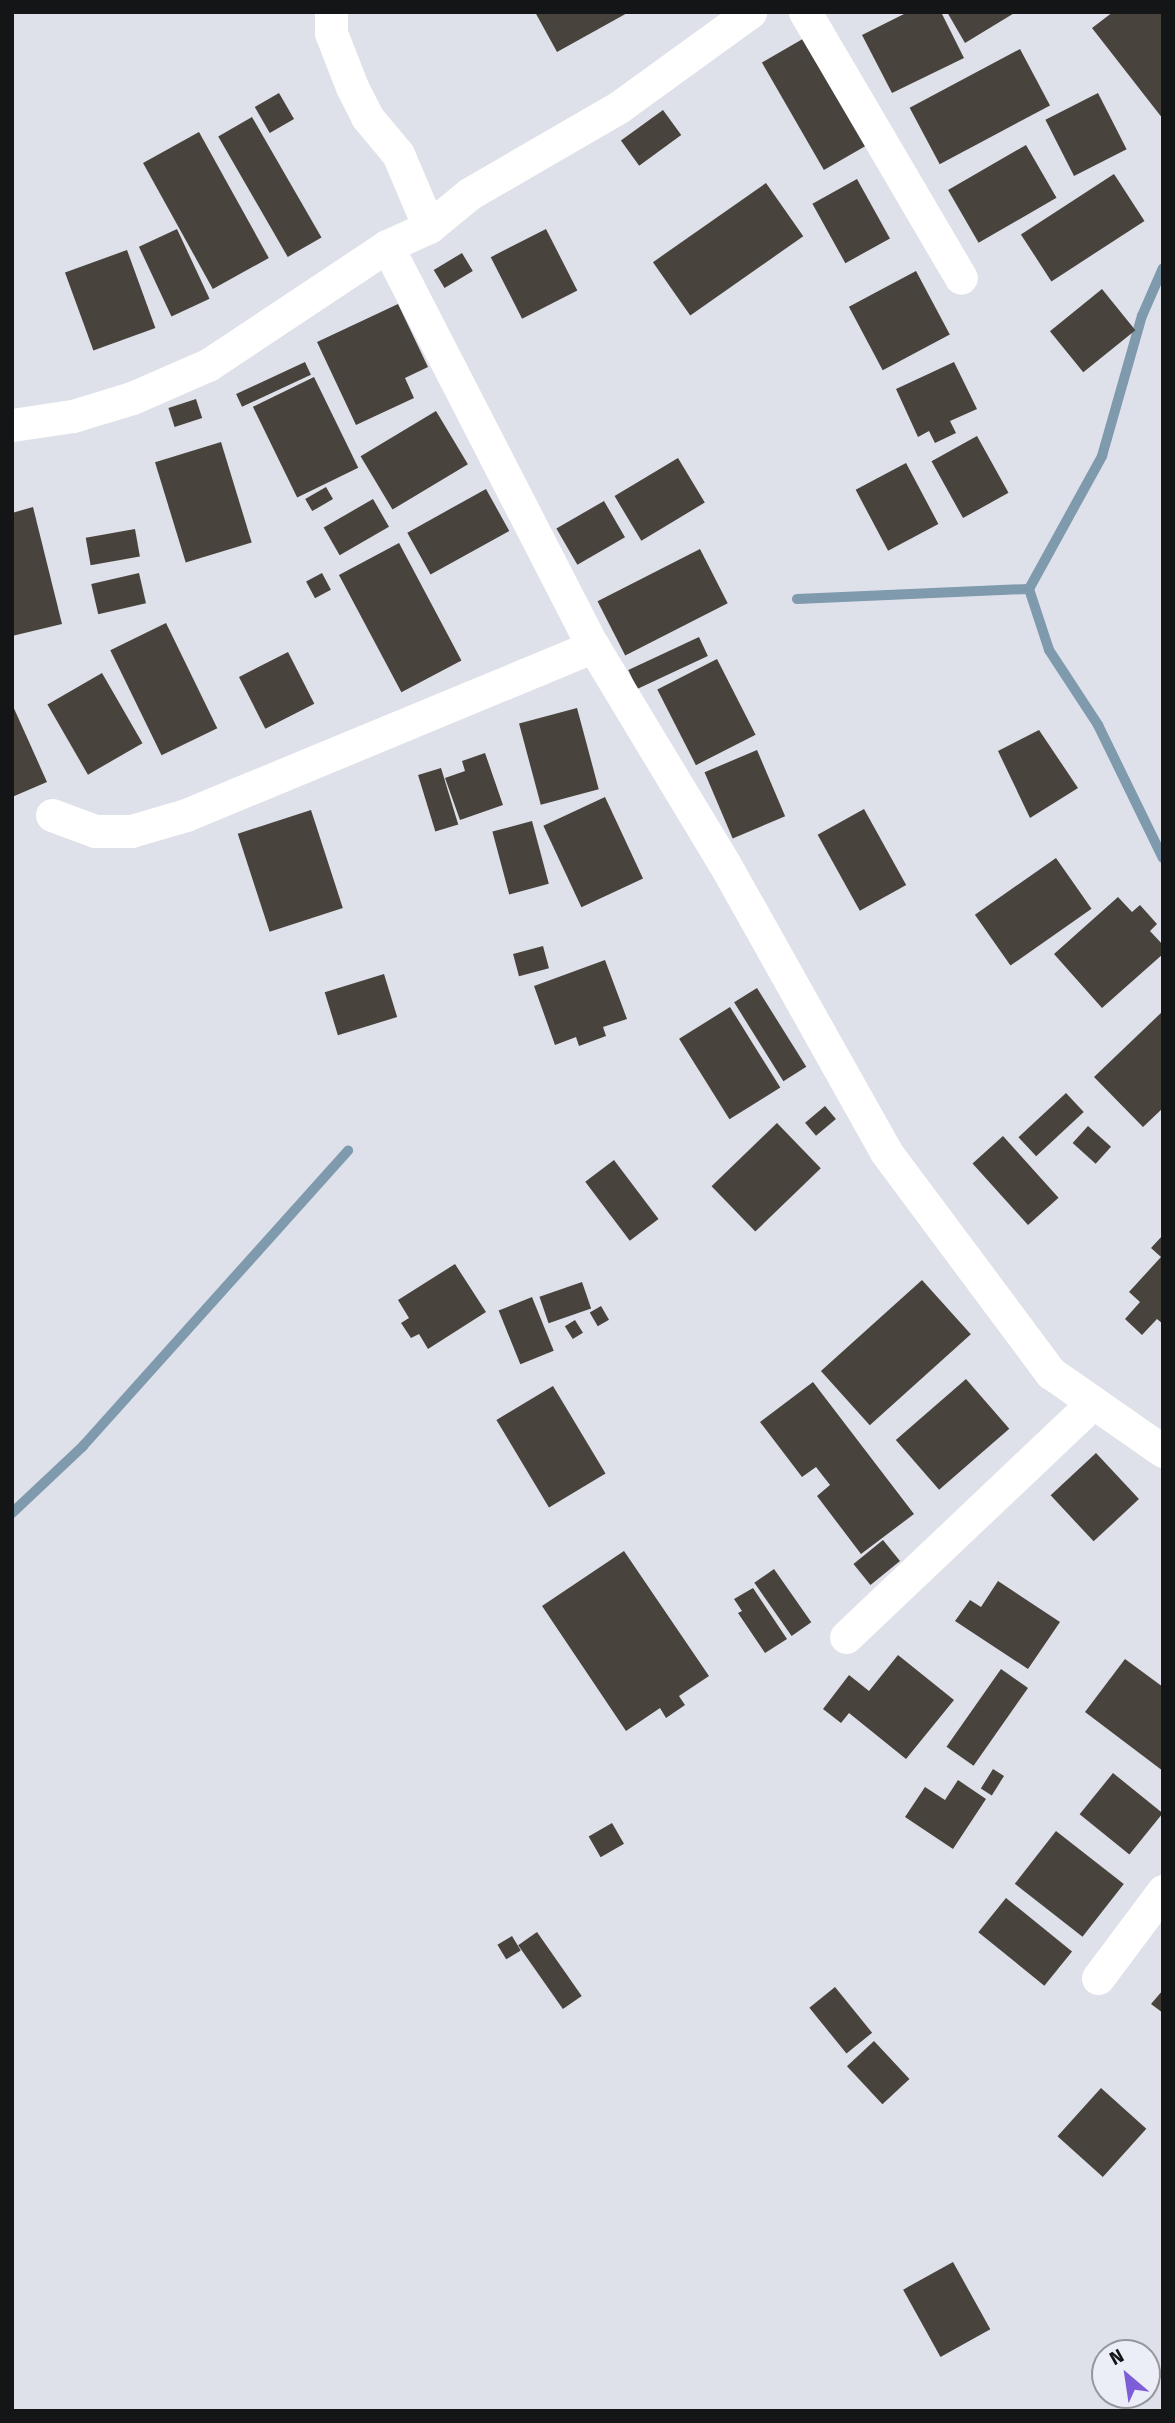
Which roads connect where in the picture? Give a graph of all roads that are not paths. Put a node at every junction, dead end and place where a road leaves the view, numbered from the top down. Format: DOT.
graph roads {
  1 [pos="331,12"];
  2 [pos="750,12"];
  3 [pos="805,12"];
  4 [pos="429,227"];
  5 [pos="387,246"];
  6 [pos="961,278"];
  7 [pos="12,425"];
  8 [pos="593,646"];
  9 [pos="52,815"];
  10 [pos="1093,1402"];
  11 [pos="1163,1451"];
  12 [pos="846,1637"];
  13 [pos="1163,1891"];
  14 [pos="1098,1978"];
  1 -- 4 [label="street"];
  2 -- 4 [label="street"];
  3 -- 6 [label="street"];
  4 -- 5 [label="street"];
  5 -- 7 [label="street"];
  5 -- 8 [label="street"];
  8 -- 9 [label="street"];
  8 -- 10 [label="street"];
  10 -- 11 [label="street"];
  10 -- 12 [label="street"];
  13 -- 14 [label="street"];
}
